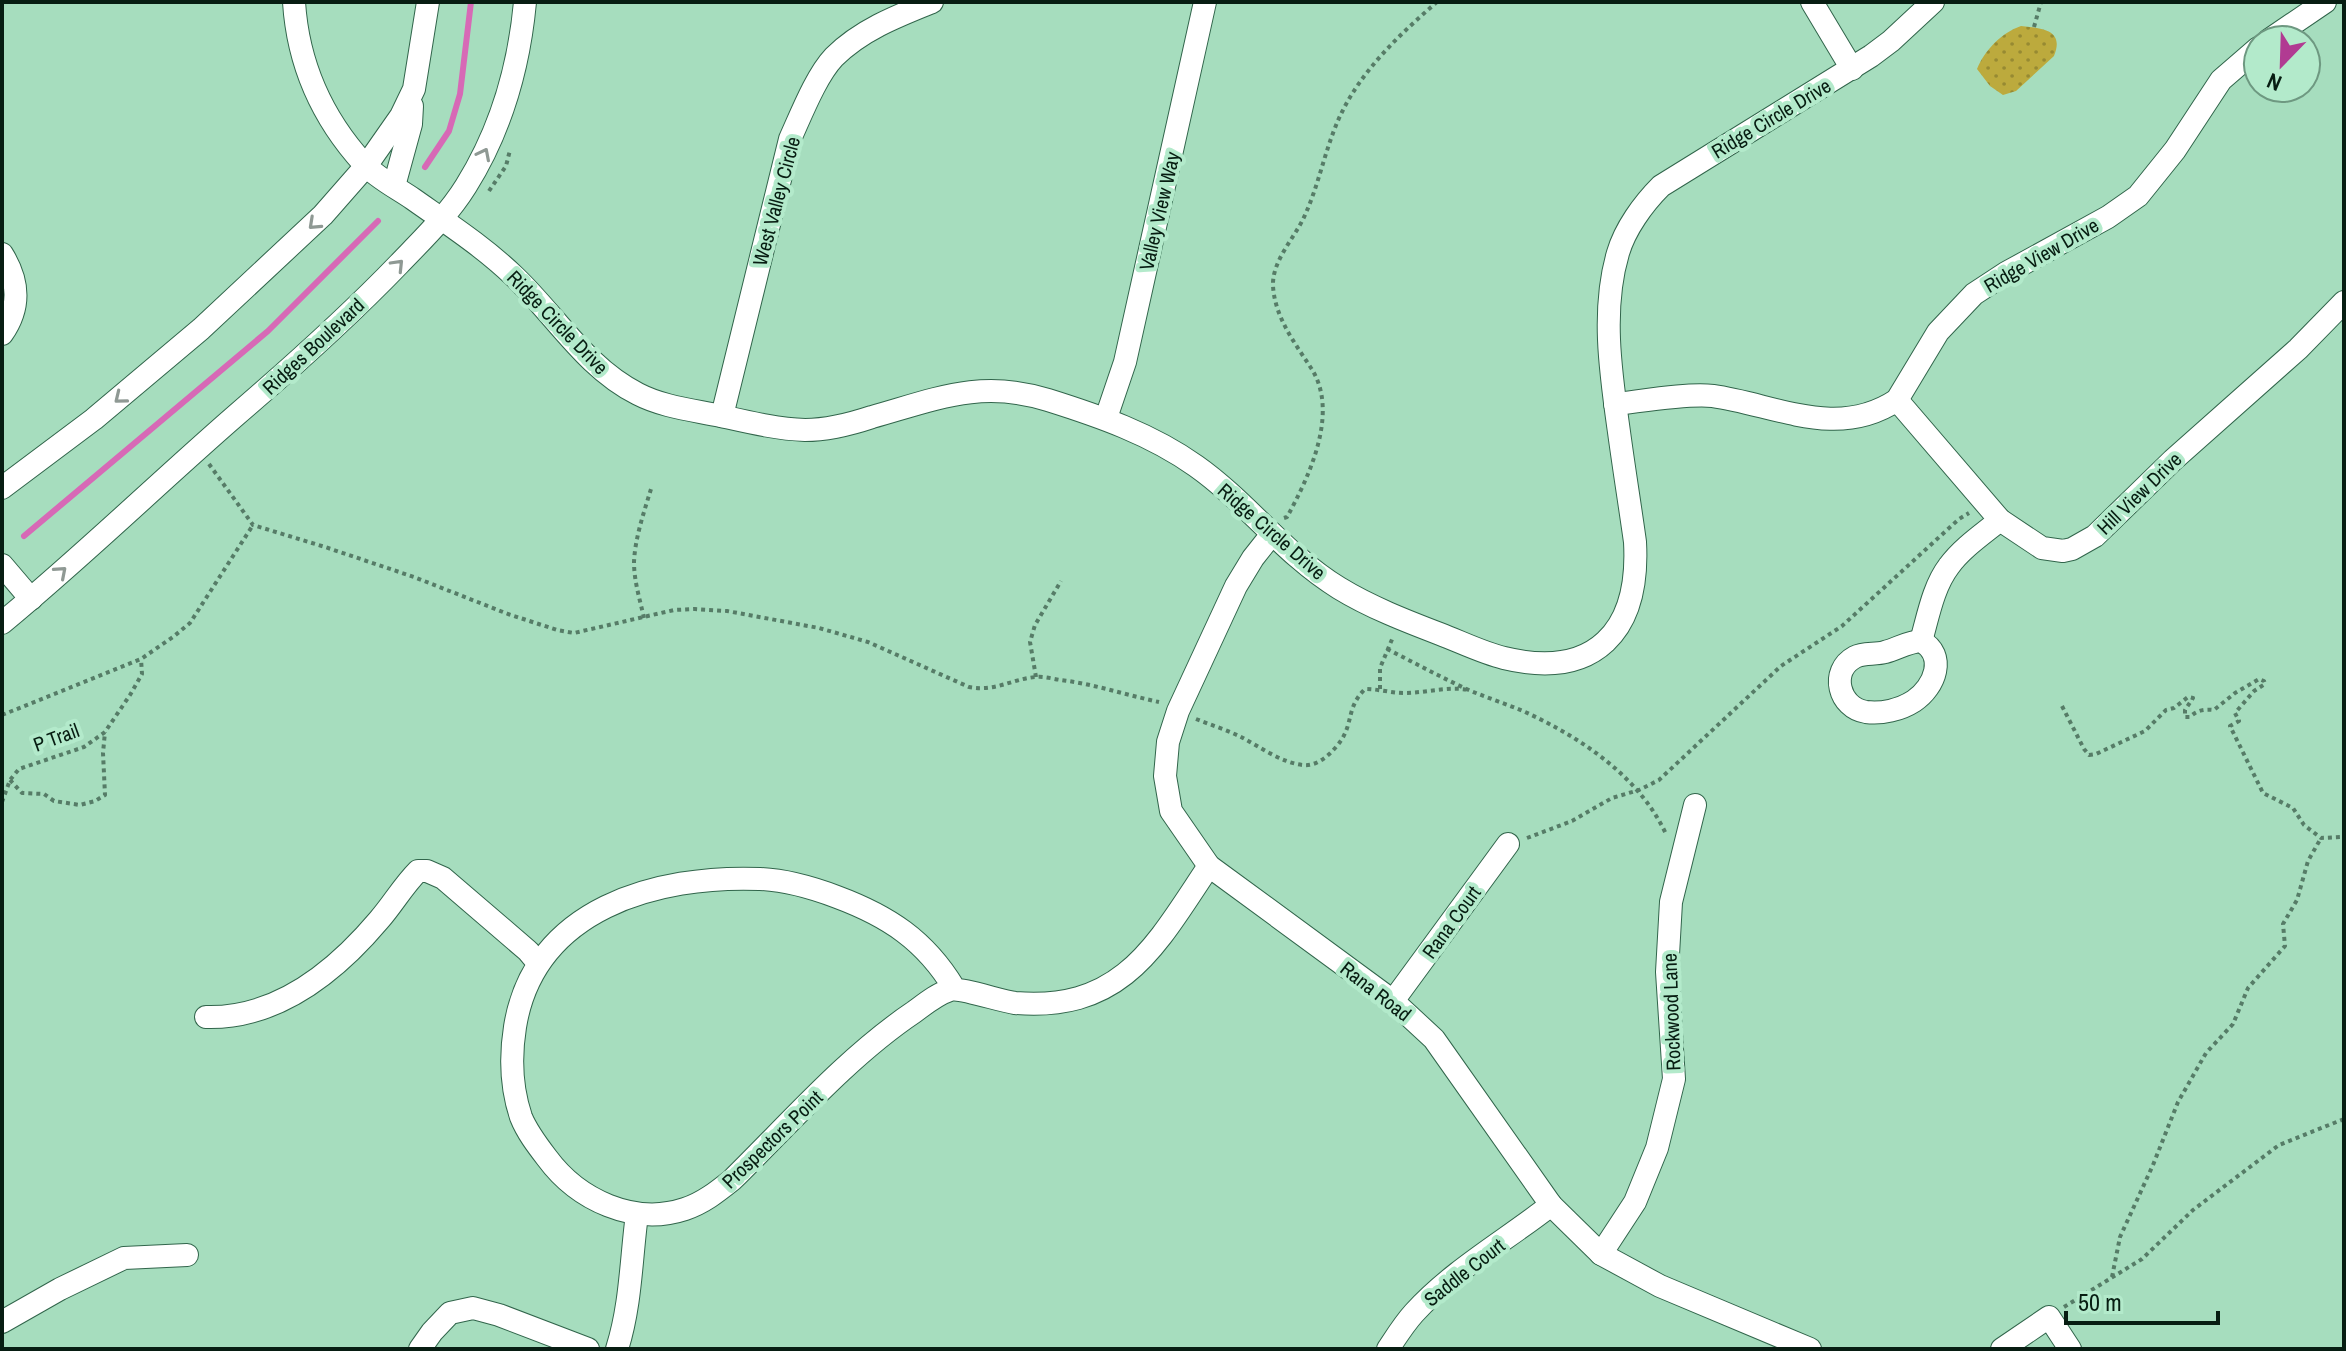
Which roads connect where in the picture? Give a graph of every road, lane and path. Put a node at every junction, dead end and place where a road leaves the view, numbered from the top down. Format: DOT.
graph roads {
  1 [pos="294,2"];
  2 [pos="428,2"];
  3 [pos="525,2"];
  4 [pos="932,2"];
  5 [pos="1205,2"];
  6 [pos="1437,2"];
  7 [pos="1812,2"];
  8 [pos="1933,2"];
  9 [pos="2041,2"];
  10 [pos="2325,2"];
  11 [pos="2293,24"];
  12 [pos="2034,27"];
  13 [pos="2242,62"];
  14 [pos="1852,69"];
  15 [pos="414,89"];
  16 [pos="366,166"];
  17 [pos="394,186"];
  18 [pos="442,219"];
  19 [pos="2,254"];
  20 [pos="2344,302"];
  21 [pos="2,334"];
  22 [pos="1897,400"];
  23 [pos="1615,404"];
  24 [pos="722,416"];
  25 [pos="1106,418"];
  26 [pos="198,449"];
  27 [pos="2,488"];
  28 [pos="651,489"];
  29 [pos="1992,511"];
  30 [pos="1287,517"];
  31 [pos="253,525"];
  32 [pos="1272,534"];
  33 [pos="2,565"];
  34 [pos="1061,581"];
  35 [pos="31,599"];
  36 [pos="644,618"];
  37 [pos="2,623"];
  38 [pos="1921,641"];
  39 [pos="1387,649"];
  40 [pos="141,659"];
  41 [pos="1036,677"];
  42 [pos="1469,690"];
  43 [pos="2062,706"];
  44 [pos="1178,711"];
  45 [pos="2,715"];
  46 [pos="105,732"];
  47 [pos="10,780"];
  48 [pos="1639,790"];
  49 [pos="2,802"];
  50 [pos="1695,805"];
  51 [pos="2321,838"];
  52 [pos="1668,839"];
  53 [pos="2344,839"];
  54 [pos="1508,844"];
  55 [pos="1209,866"];
  56 [pos="538,963"];
  57 [pos="954,988"];
  58 [pos="1393,1001"];
  59 [pos="206,1017"];
  60 [pos="2344,1119"];
  61 [pos="1551,1205"];
  62 [pos="637,1214"];
  63 [pos="1601,1254"];
  64 [pos="187,1255"];
  65 [pos="2112,1277"];
  66 [pos="2049,1317"];
  67 [pos="2,1322"];
  68 [pos="420,1349"];
  69 [pos="588,1349"];
  70 [pos="617,1349"];
  71 [pos="1388,1349"];
  72 [pos="1810,1349"];
  73 [pos="2002,1349"];
  74 [pos="2070,1349"];
  1 -- 16 [label="street, Ridge Circle Drive"];
  2 -- 15 [label="street"];
  18 -- 3 [label="street, Ridges Boulevard, one-way"];
  4 -- 24 [label="street, West Valley Circle"];
  5 -- 25 [label="street, Valley View Way"];
  6 -- 30 [label="path"];
  7 -- 14 [label="street"];
  8 -- 14 [label="street, Ridge Circle Drive"];
  9 -- 12 [label="path"];
  10 -- 11 [label="street"];
  13 -- 22 [label="street, Ridge View Drive"];
  14 -- 23 [label="street, Ridge Circle Drive"];
  15 -- 16 [label="street"];
  15 -- 17 [label="street"];
  16 -- 17 [label="street, Ridge Circle Drive"];
  16 -- 27 [label="street, one-way"];
  17 -- 18 [label="street, Ridge Circle Drive"];
  18 -- 24 [label="street, Ridge Circle Drive"];
  26 -- 18 [label="street, Ridges Boulevard, one-way"];
  19 -- 21 [label="street"];
  20 -- 29 [label="street, Hill View Drive"];
  22 -- 23 [label="street"];
  22 -- 29 [label="street, Hill View Drive"];
  23 -- 32 [label="street, Ridge Circle Drive"];
  24 -- 25 [label="street, Ridge Circle Drive"];
  25 -- 32 [label="street, Ridge Circle Drive"];
  26 -- 31 [label="path"];
  35 -- 26 [label="street, Ridges Boulevard, one-way"];
  28 -- 36 [label="path"];
  29 -- 38 [label="street"];
  29 -- 48 [label="path"];
  31 -- 36 [label="path"];
  31 -- 40 [label="path"];
  32 -- 44 [label="street, Rana Road"];
  33 -- 35 [label="street"];
  34 -- 41 [label="path"];
  35 -- 37 [label="street, Ridges Boulevard"];
  36 -- 41 [label="path"];
  39 -- 42 [label="path"];
  40 -- 45 [label="path"];
  40 -- 46 [label="path, P Trail"];
  41 -- 44 [label="path"];
  42 -- 44 [label="path"];
  42 -- 48 [label="path"];
  43 -- 51 [label="path"];
  44 -- 55 [label="street, Rana Road"];
  46 -- 47 [label="path, P Trail"];
  46 -- 47 [label="path"];
  47 -- 49 [label="path"];
  48 -- 52 [label="path"];
  48 -- 54 [label="path"];
  50 -- 63 [label="street, Rockwood Lane"];
  51 -- 53 [label="path"];
  51 -- 65 [label="path"];
  54 -- 58 [label="street, Rana Court"];
  55 -- 57 [label="street"];
  55 -- 58 [label="street, Rana Road"];
  56 -- 57 [label="street, Prospectors Point"];
  56 -- 59 [label="street"];
  56 -- 62 [label="street, Prospectors Point"];
  57 -- 62 [label="street, Prospectors Point"];
  58 -- 61 [label="street, Rana Road"];
  60 -- 65 [label="path"];
  61 -- 63 [label="street, Rana Road"];
  61 -- 71 [label="street, Saddle Court"];
  62 -- 70 [label="street"];
  63 -- 72 [label="street, Rana Road"];
  64 -- 67 [label="street"];
  65 -- 66 [label="path"];
  66 -- 73 [label="street"];
  66 -- 74 [label="street"];
  68 -- 69 [label="street"];
}
